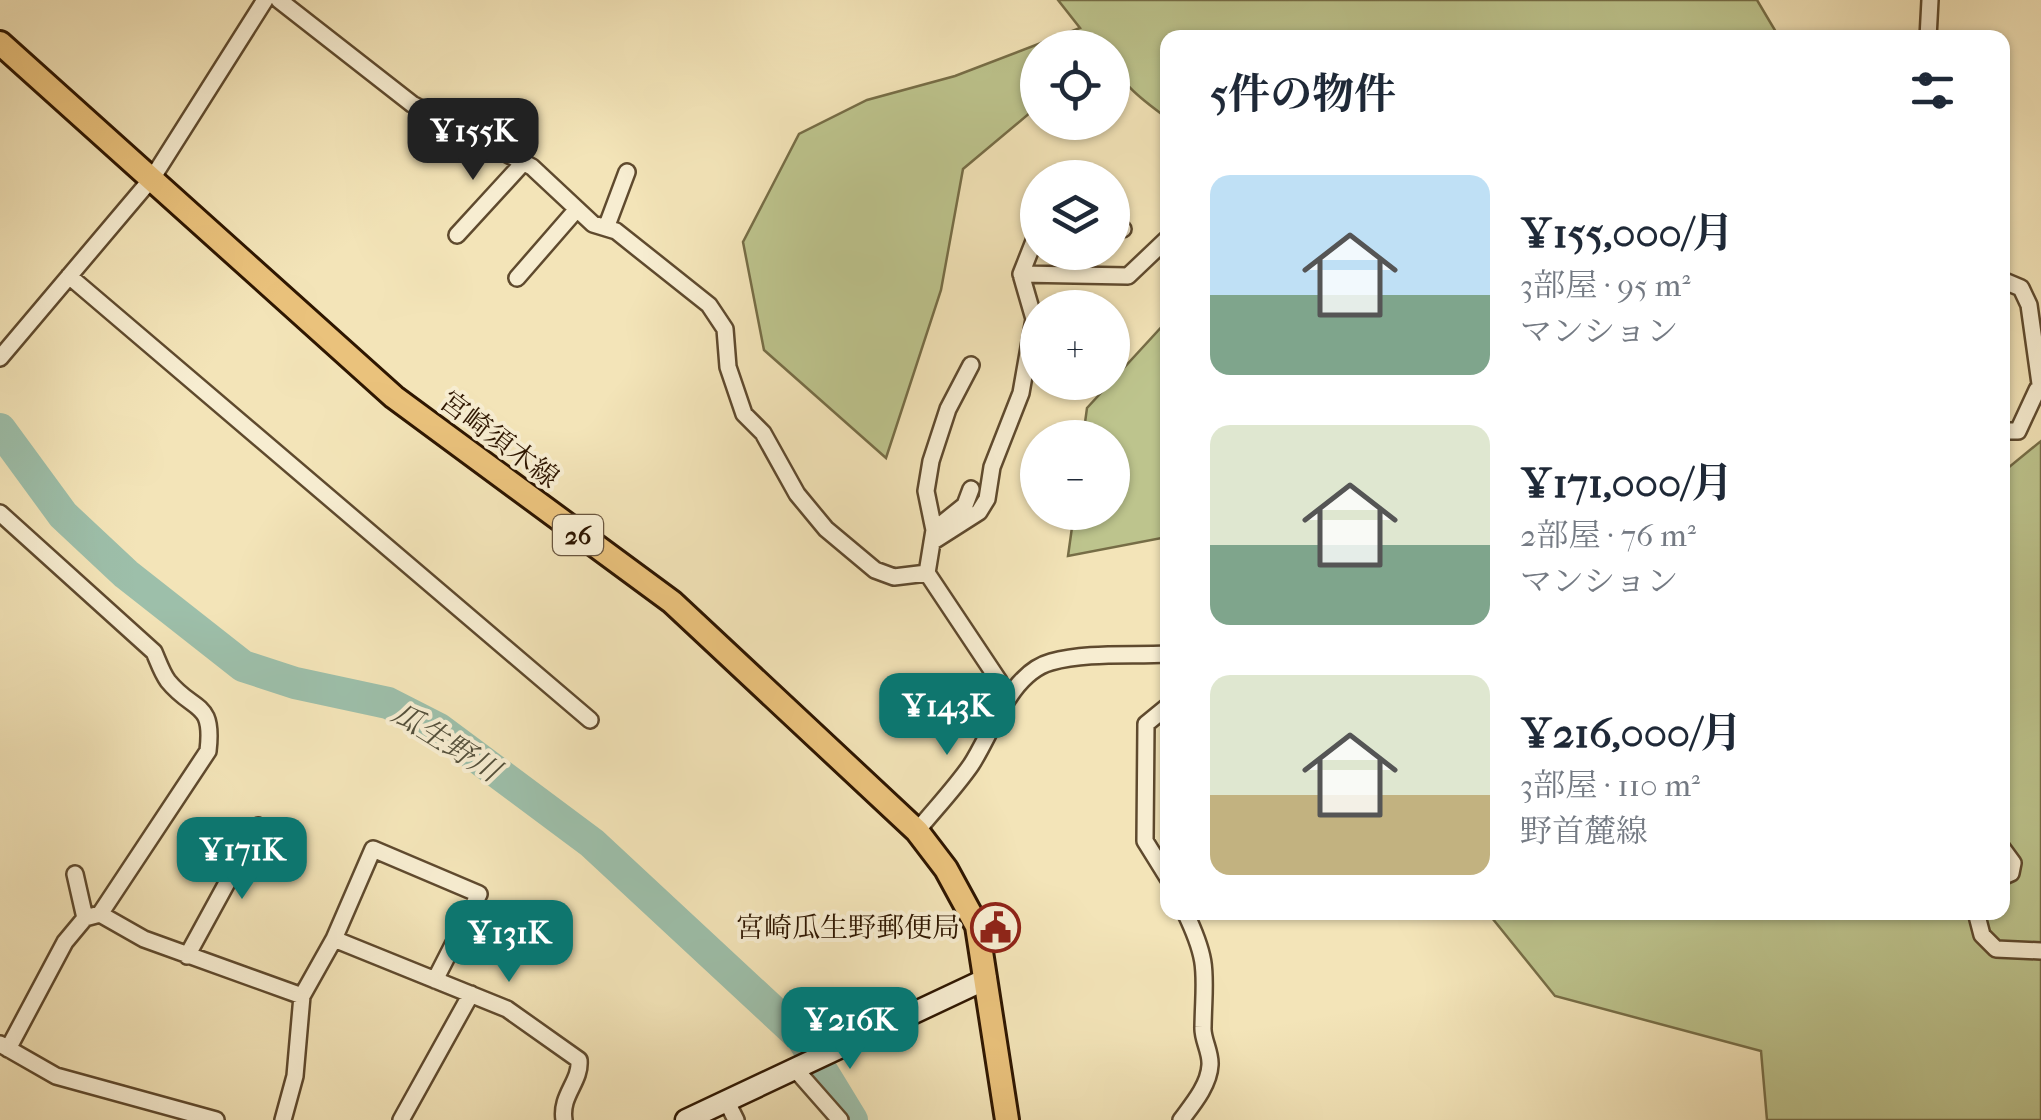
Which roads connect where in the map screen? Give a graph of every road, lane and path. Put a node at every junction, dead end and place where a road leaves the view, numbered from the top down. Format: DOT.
graph roads {
  1 [pos="265,0"];
  2 [pos="279,0"];
  3 [pos="1930,0"];
  4 [pos="1928,30"];
  5 [pos="0,43"];
  6 [pos="523,163"];
  7 [pos="626,172"];
  8 [pos="153,177"];
  9 [pos="577,209"];
  10 [pos="606,228"];
  11 [pos="457,234"];
  12 [pos="1160,246"];
  13 [pos="1023,270"];
  14 [pos="1022,274"];
  15 [pos="70,276"];
  16 [pos="517,278"];
  17 [pos="2010,283"];
  18 [pos="2,356"];
  19 [pos="971,365"];
  20 [pos="2039,390"];
  21 [pos="2010,431"];
  22 [pos="971,490"];
  23 [pos="0,513"];
  24 [pos="933,536"];
  25 [pos="926,573"];
  26 [pos="1160,655"];
  27 [pos="1005,704"];
  28 [pos="1160,713"];
  29 [pos="590,720"];
  30 [pos="258,826"];
  31 [pos="917,831"];
  32 [pos="1160,862"];
  33 [pos="75,874"];
  34 [pos="92,916"];
  35 [pos="1189,920"];
  36 [pos="1978,920"];
  37 [pos="334,940"];
  38 [pos="2041,950"];
  39 [pos="186,956"];
  40 [pos="986,979"];
  41 [pos="435,980"];
  42 [pos="471,994"];
  43 [pos="302,996"];
  44 [pos="4,1047"];
  45 [pos="802,1068"];
  46 [pos="732,1111"];
  47 [pos="216,1120"];
  48 [pos="284,1120"];
  49 [pos="401,1120"];
  50 [pos="564,1120"];
  51 [pos="686,1120"];
  52 [pos="840,1120"];
  53 [pos="1007,1120"];
  54 [pos="1181,1120"];
  1 -- 8 [label="street"];
  2 -- 6 [label="street"];
  3 -- 4 [label="street"];
  5 -- 8 [label="main road, 宮崎須木線 / 26"];
  6 -- 9 [label="street"];
  6 -- 11 [label="street"];
  7 -- 10 [label="street"];
  8 -- 15 [label="street"];
  8 -- 31 [label="main road, 宮崎須木線 / 26"];
  9 -- 10 [label="street"];
  9 -- 16 [label="street"];
  10 -- 25 [label="street"];
  12 -- 14 [label="street"];
  13 -- 14 [label="street"];
  14 -- 24 [label="street"];
  15 -- 18 [label="street"];
  15 -- 29 [label="street"];
  17 -- 20 [label="street"];
  19 -- 24 [label="street"];
  20 -- 21 [label="street"];
  22 -- 24 [label="street"];
  23 -- 34 [label="street"];
  24 -- 25 [label="street"];
  25 -- 27 [label="street"];
  26 -- 27 [label="street"];
  27 -- 31 [label="street"];
  28 -- 32 [label="street"];
  30 -- 39 [label="street"];
  31 -- 40 [label="main road, 宮崎須木線 / 26"];
  33 -- 34 [label="street"];
  34 -- 39 [label="street"];
  34 -- 44 [label="street"];
  35 -- 54 [label="street"];
  36 -- 38 [label="street"];
  37 -- 41 [label="street"];
  37 -- 41 [label="street"];
  37 -- 43 [label="street"];
  39 -- 43 [label="street"];
  40 -- 45 [label="main road"];
  40 -- 53 [label="main road, 宮崎須木線 / 26"];
  41 -- 42 [label="street"];
  42 -- 49 [label="street"];
  42 -- 50 [label="street"];
  43 -- 48 [label="street"];
  44 -- 47 [label="street"];
  45 -- 46 [label="main road"];
  45 -- 52 [label="street"];
  46 -- 51 [label="main road"];
}
